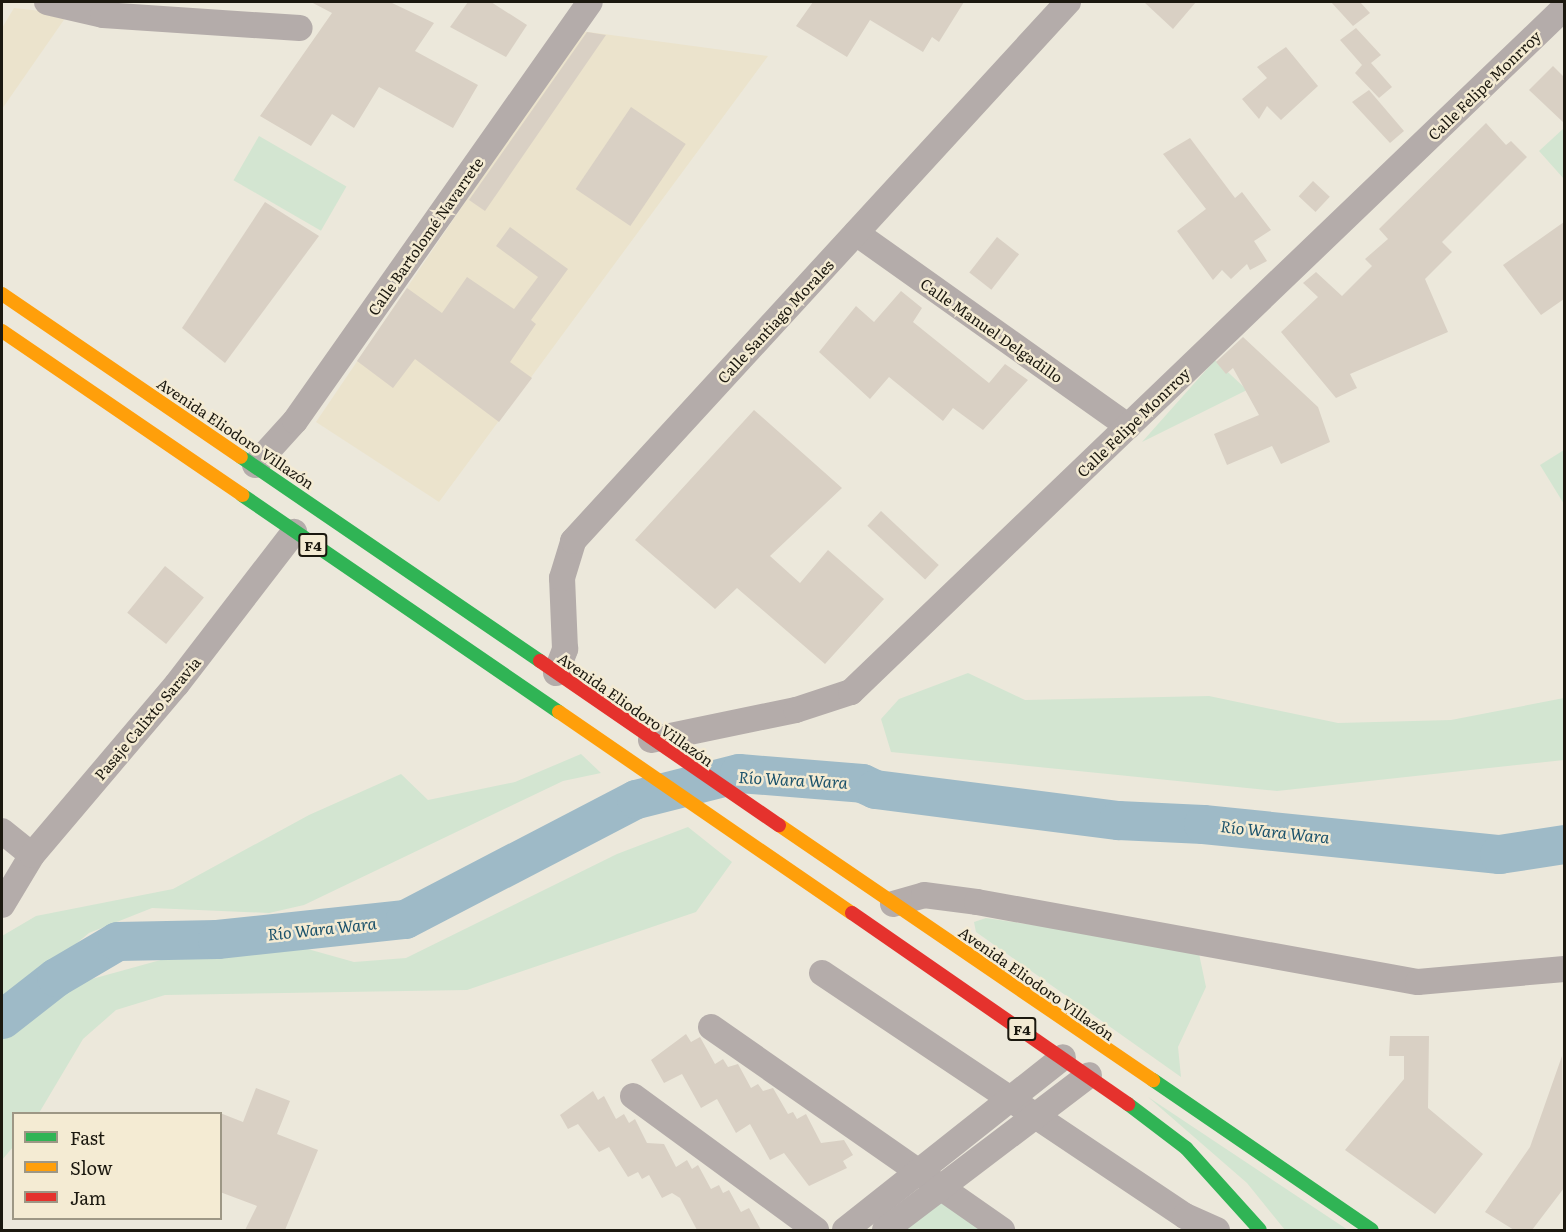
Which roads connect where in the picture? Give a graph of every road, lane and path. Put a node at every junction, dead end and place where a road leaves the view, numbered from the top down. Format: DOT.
graph roads {
  1 [pos="47,2"];
  2 [pos="590,2"];
  3 [pos="1068,2"];
  4 [pos="1564,8"];
  5 [pos="158,10"];
  6 [pos="300,28"];
  7 [pos="856,233"];
  8 [pos="2,294"];
  9 [pos="2,331"];
  10 [pos="1128,426"];
  11 [pos="255,465"];
  12 [pos="294,532"];
  13 [pos="556,673"];
  14 [pos="657,744"];
  15 [pos="2,831"];
  16 [pos="32,855"];
  17 [pos="893,904"];
  18 [pos="2,905"];
  19 [pos="1564,969"];
  20 [pos="822,973"];
  21 [pos="711,1027"];
  22 [pos="1063,1057"];
  23 [pos="1089,1075"];
  24 [pos="633,1096"];
  25 [pos="1010,1097"];
  26 [pos="1036,1116"];
  27 [pos="918,1172"];
  28 [pos="941,1188"];
  29 [pos="816,1230"];
  30 [pos="846,1230"];
  31 [pos="885,1230"];
  32 [pos="1002,1230"];
  33 [pos="1217,1230"];
  34 [pos="1260,1230"];
  35 [pos="1372,1230"];
  1 -- 5 [label="street"];
  2 -- 11 [label="street, Calle Bartolomé Navarrete"];
  3 -- 7 [label="street, Calle Santiago Morales"];
  4 -- 10 [label="street, Calle Felipe Monrroy"];
  5 -- 6 [label="street"];
  7 -- 10 [label="street, Calle Manuel Delgadillo"];
  7 -- 13 [label="street, Calle Santiago Morales"];
  8 -- 11 [label="highway, Avenida Eliodoro Villazón / F4"];
  9 -- 12 [label="highway, F4"];
  10 -- 14 [label="street, Calle Felipe Monrroy"];
  11 -- 13 [label="highway, Avenida Eliodoro Villazón / F4"];
  12 -- 16 [label="street, Pasaje Calixto Saravia"];
  12 -- 22 [label="highway, F4"];
  13 -- 14 [label="highway, Avenida Eliodoro Villazón / F4"];
  14 -- 17 [label="highway, Avenida Eliodoro Villazón / F4"];
  15 -- 16 [label="street"];
  16 -- 18 [label="street, Pasaje Calixto Saravia"];
  17 -- 19 [label="street"];
  17 -- 35 [label="highway, Avenida Eliodoro Villazón / F4"];
  20 -- 25 [label="street"];
  21 -- 27 [label="street"];
  22 -- 23 [label="highway, F4"];
  22 -- 25 [label="street"];
  23 -- 26 [label="street"];
  23 -- 34 [label="highway, F4"];
  24 -- 29 [label="street"];
  25 -- 26 [label="street"];
  25 -- 27 [label="street"];
  26 -- 28 [label="street"];
  26 -- 33 [label="street"];
  27 -- 28 [label="street"];
  27 -- 30 [label="street"];
  28 -- 31 [label="street"];
  28 -- 32 [label="street"];
}
